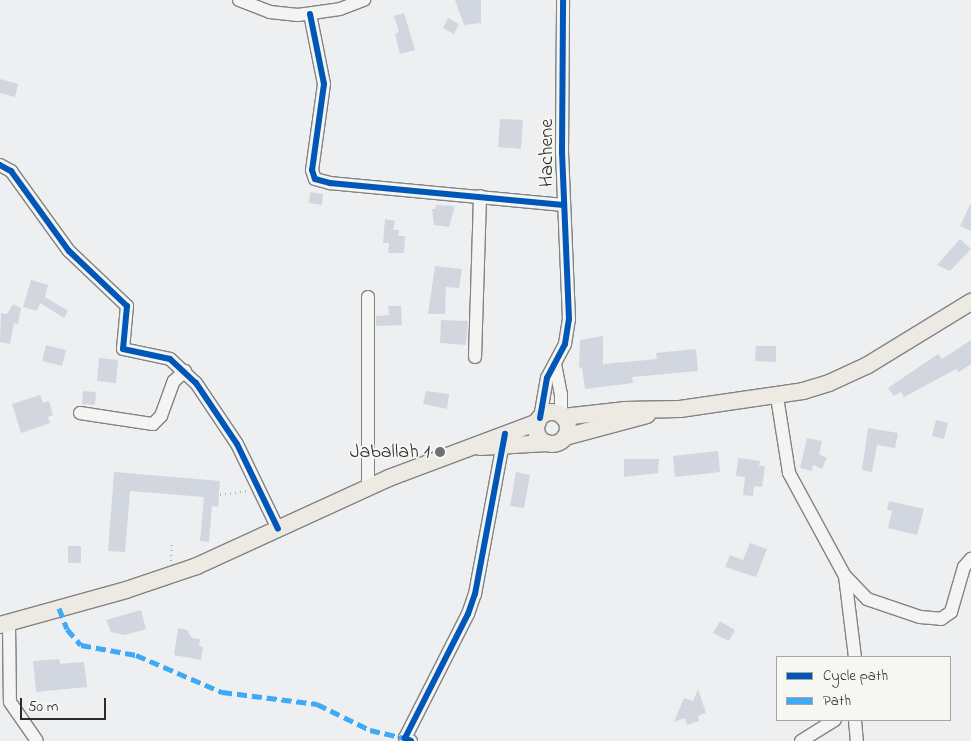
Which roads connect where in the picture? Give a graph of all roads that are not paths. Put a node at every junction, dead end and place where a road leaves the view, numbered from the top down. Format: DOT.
graph roads {
  1 [pos="239,0"];
  2 [pos="364,0"];
  3 [pos="563,0"];
  4 [pos="340,4"];
  5 [pos="310,14"];
  6 [pos="0,165"];
  7 [pos="480,196"];
  8 [pos="563,205"];
  9 [pos="368,297"];
  10 [pos="971,302"];
  11 [pos="475,357"];
  12 [pos="556,364"];
  13 [pos="185,372"];
  14 [pos="777,397"];
  15 [pos="661,410"];
  16 [pos="80,413"];
  17 [pos="562,417"];
  18 [pos="539,420"];
  19 [pos="565,437"];
  20 [pos="504,441"];
  21 [pos="547,443"];
  22 [pos="368,488"];
  23 [pos="278,529"];
  24 [pos="971,558"];
  25 [pos="845,576"];
  26 [pos="4,624"];
  27 [pos="855,656"];
  28 [pos="833,721"];
  29 [pos="855,721"];
  30 [pos="37,741"];
  31 [pos="411,741"];
  32 [pos="801,741"];
  33 [pos="857,741"];
  1 -- 5 [label="street"];
  2 -- 4 [label="street"];
  3 -- 8 [label="street, Hachene"];
  4 -- 5 [label="street"];
  5 -- 7 [label="street"];
  6 -- 13 [label="street"];
  7 -- 8 [label="street"];
  7 -- 11 [label="street"];
  8 -- 12 [label="street, Hachene"];
  9 -- 22 [label="street"];
  10 -- 14 [label="main road"];
  12 -- 17 [label="street"];
  12 -- 18 [label="street, Hachene"];
  13 -- 16 [label="street"];
  13 -- 23 [label="street"];
  14 -- 15 [label="main road"];
  14 -- 25 [label="street"];
  15 -- 17 [label="main road"];
  15 -- 19 [label="main road"];
  17 -- 18 [label="main road"];
  17 -- 19 [label="main road"];
  18 -- 20 [label="main road"];
  18 -- 21 [label="main road"];
  19 -- 21 [label="main road"];
  20 -- 21 [label="main road"];
  20 -- 22 [label="main road"];
  20 -- 31 [label="street"];
  22 -- 23 [label="main road"];
  23 -- 26 [label="main road"];
  24 -- 25 [label="street"];
  25 -- 27 [label="street"];
  26 -- 30 [label="street"];
  28 -- 32 [label="street"];
  29 -- 33 [label="street"];
}
